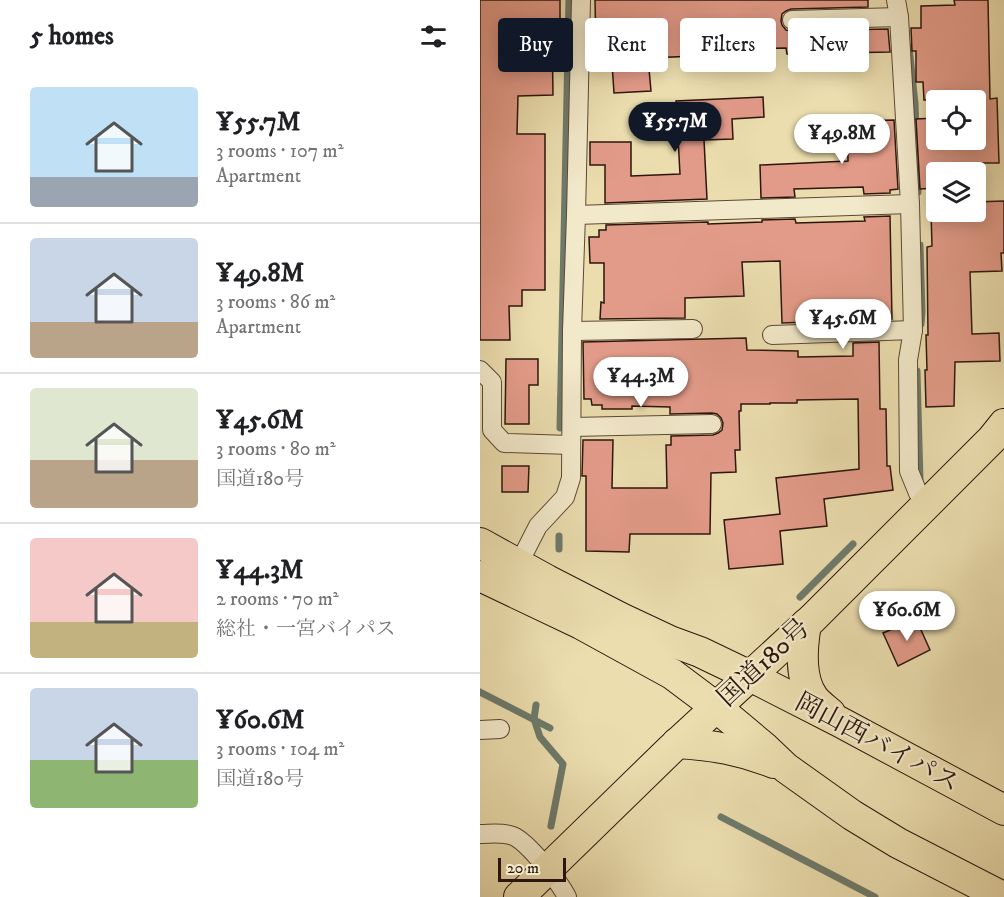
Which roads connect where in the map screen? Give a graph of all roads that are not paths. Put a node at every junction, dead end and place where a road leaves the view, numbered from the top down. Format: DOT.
graph roads {
  1 [pos="581,0"];
  2 [pos="898,9"];
  3 [pos="811,18"];
  4 [pos="910,204"];
  5 [pos="576,215"];
  6 [pos="693,329"];
  7 [pos="913,330"];
  8 [pos="572,331"];
  9 [pos="772,335"];
  10 [pos="480,370"];
  11 [pos="712,424"];
  12 [pos="1004,424"];
  13 [pos="572,436"];
  14 [pos="927,503"];
  15 [pos="480,543"];
  16 [pos="518,565"];
  17 [pos="480,576"];
  18 [pos="806,624"];
  19 [pos="750,676"];
  20 [pos="716,707"];
  21 [pos="840,722"];
  22 [pos="500,729"];
  23 [pos="480,730"];
  24 [pos="677,743"];
  25 [pos="786,768"];
  26 [pos="1004,810"];
  27 [pos="480,834"];
  28 [pos="547,869"];
  29 [pos="519,897"];
  30 [pos="567,897"];
  31 [pos="1003,897"];
  1 -- 5 [label="street"];
  2 -- 3 [label="street"];
  2 -- 4 [label="street"];
  4 -- 5 [label="street"];
  4 -- 7 [label="street"];
  5 -- 8 [label="street"];
  6 -- 8 [label="street"];
  7 -- 9 [label="street"];
  7 -- 14 [label="street"];
  8 -- 13 [label="street"];
  10 -- 13 [label="street"];
  11 -- 13 [label="street"];
  12 -- 14 [label="highway, 国道180号"];
  13 -- 16 [label="street"];
  14 -- 18 [label="highway, 国道180号"];
  15 -- 16 [label="highway, 岡山西バイパス"];
  16 -- 19 [label="highway, 岡山西バイパス"];
  17 -- 20 [label="highway"];
  18 -- 19 [label="highway, 国道180号"];
  18 -- 21 [label="highway"];
  19 -- 20 [label="highway, 国道180号"];
  19 -- 21 [label="highway, 岡山西バイパス"];
  20 -- 24 [label="highway, 国道180号"];
  20 -- 25 [label="highway"];
  21 -- 26 [label="highway, 岡山西バイパス"];
  22 -- 23 [label="street"];
  24 -- 25 [label="highway"];
  24 -- 28 [label="highway, 国道180号"];
  25 -- 31 [label="highway"];
  27 -- 28 [label="street"];
  28 -- 29 [label="highway, 国道180号"];
  28 -- 30 [label="street"];
}
